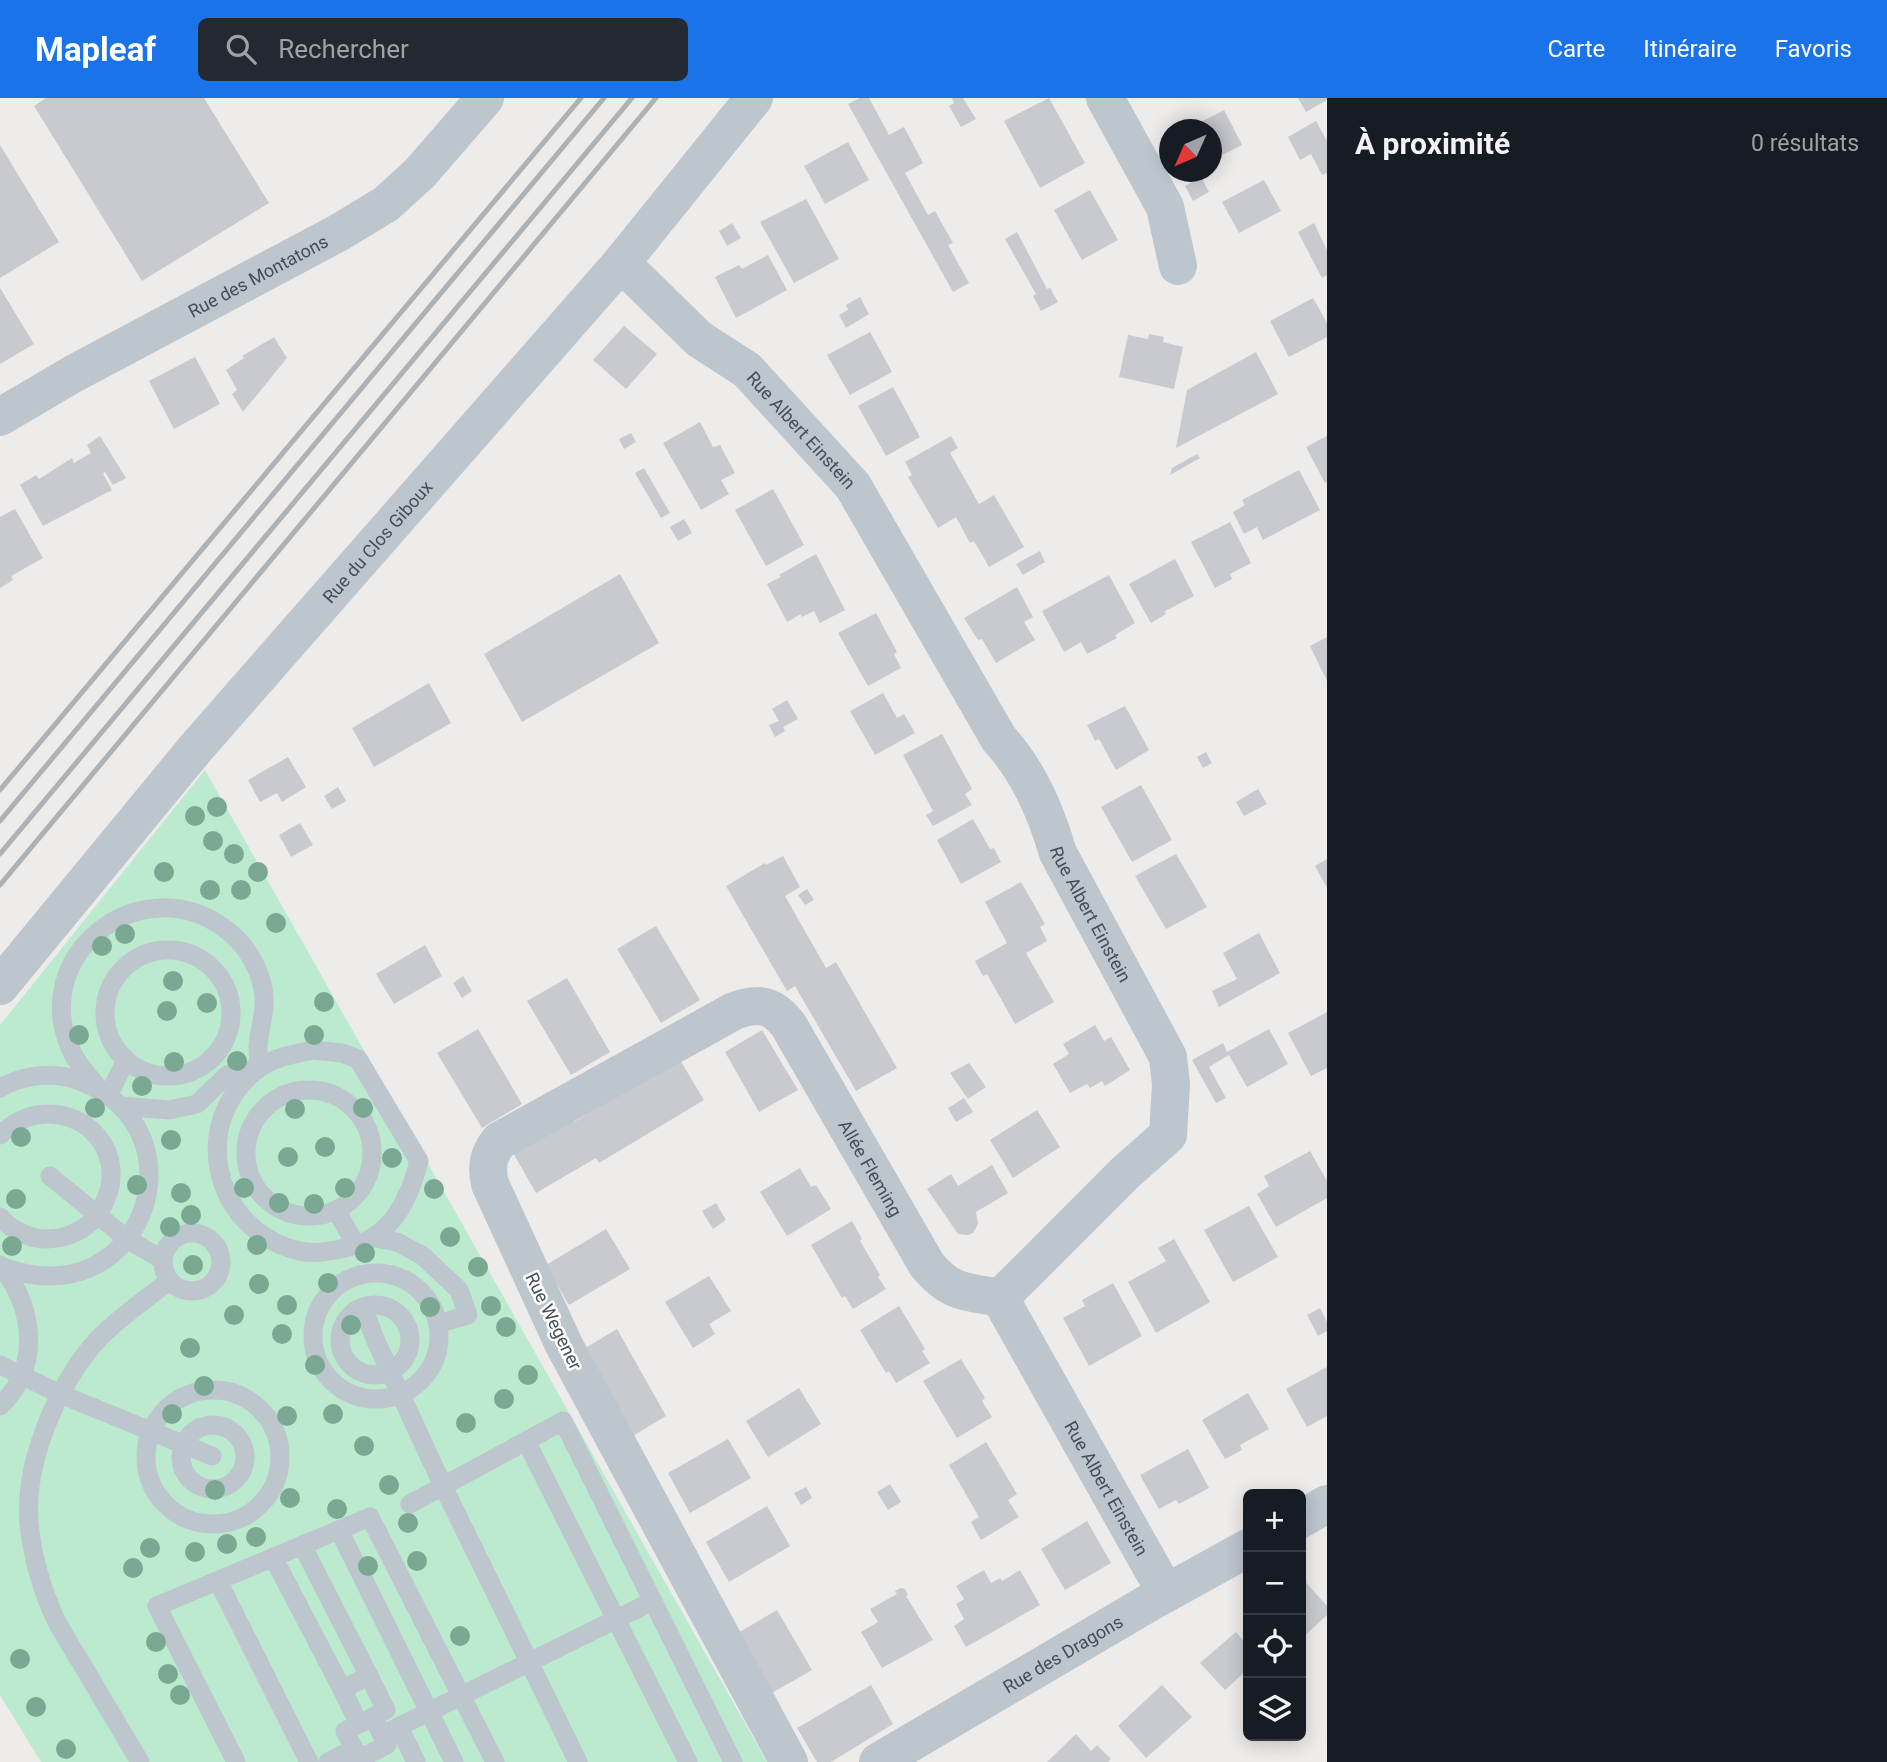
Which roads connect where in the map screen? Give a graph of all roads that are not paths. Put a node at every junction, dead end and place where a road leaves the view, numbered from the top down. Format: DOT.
graph roads {
  1 [pos="485,98"];
  2 [pos="754,98"];
  3 [pos="1105,98"];
  4 [pos="621,263"];
  5 [pos="1178,266"];
  6 [pos="0,417"];
  7 [pos="0,986"];
  8 [pos="765,1007"];
  9 [pos="126,1060"];
  10 [pos="259,1068"];
  11 [pos="0,1087"];
  12 [pos="109,1097"];
  13 [pos="0,1135"];
  14 [pos="50,1176"];
  15 [pos="336,1210"];
  16 [pos="97,1216"];
  17 [pos="0,1217"];
  18 [pos="375,1238"];
  19 [pos="127,1239"];
  20 [pos="356,1245"];
  21 [pos="163,1260"];
  22 [pos="1,1265"];
  23 [pos="169,1281"];
  24 [pos="1000,1298"];
  25 [pos="363,1307"];
  26 [pos="439,1324"];
  27 [pos="0,1365"];
  28 [pos="390,1372"];
  29 [pos="22,1374"];
  30 [pos="60,1394"];
  31 [pos="401,1395"];
  32 [pos="0,1406"];
  33 [pos="150,1431"];
  34 [pos="526,1441"];
  35 [pos="212,1456"];
  36 [pos="443,1486"];
  37 [pos="410,1504"];
  38 [pos="1327,1504"];
  39 [pos="1306,1516"];
  40 [pos="339,1530"];
  41 [pos="302,1545"];
  42 [pos="1243,1551"];
  43 [pos="273,1557"];
  44 [pos="218,1581"];
  45 [pos="1166,1593"];
  46 [pos="653,1601"];
  47 [pos="617,1619"];
  48 [pos="529,1662"];
  49 [pos="369,1676"];
  50 [pos="342,1689"];
  51 [pos="461,1696"];
  52 [pos="429,1712"];
  53 [pos="366,1720"];
  54 [pos="390,1731"];
  55 [pos="354,1749"];
  56 [pos="140,1762"];
  57 [pos="236,1762"];
  58 [pos="309,1762"];
  59 [pos="328,1762"];
  60 [pos="416,1762"];
  61 [pos="454,1762"];
  62 [pos="495,1762"];
  63 [pos="578,1762"];
  64 [pos="688,1762"];
  65 [pos="733,1762"];
  66 [pos="789,1762"];
  67 [pos="878,1762"];
  1 -- 6 [label="street, Rue des Montatons"];
  2 -- 4 [label="street, Rue du Clos Giboux"];
  3 -- 5 [label="street"];
  4 -- 7 [label="street, Rue du Clos Giboux"];
  4 -- 24 [label="street, Rue Albert Einstein"];
  8 -- 24 [label="street, Allée Fleming"];
  8 -- 66 [label="street, Rue Wegener"];
  9 -- 9 [label="lane"];
  9 -- 12 [label="lane"];
  10 -- 12 [label="lane"];
  10 -- 12 [label="lane"];
  10 -- 18 [label="lane"];
  10 -- 20 [label="lane"];
  11 -- 12 [label="lane"];
  12 -- 19 [label="lane"];
  13 -- 16 [label="lane"];
  14 -- 16 [label="lane"];
  15 -- 15 [label="lane"];
  15 -- 20 [label="lane"];
  16 -- 17 [label="lane"];
  16 -- 19 [label="lane"];
  18 -- 20 [label="lane"];
  18 -- 26 [label="lane"];
  19 -- 21 [label="lane"];
  19 -- 22 [label="lane"];
  21 -- 23 [label="lane"];
  21 -- 23 [label="lane"];
  22 -- 29 [label="lane"];
  23 -- 30 [label="lane"];
  24 -- 45 [label="street, Rue Albert Einstein"];
  25 -- 28 [label="lane"];
  25 -- 28 [label="lane"];
  25 -- 28 [label="lane"];
  26 -- 31 [label="lane"];
  26 -- 31 [label="lane"];
  27 -- 29 [label="lane"];
  28 -- 31 [label="lane"];
  29 -- 30 [label="lane"];
  29 -- 32 [label="lane"];
  30 -- 33 [label="lane"];
  30 -- 56 [label="lane"];
  31 -- 36 [label="lane"];
  33 -- 33 [label="lane"];
  33 -- 35 [label="lane"];
  34 -- 36 [label="lane"];
  34 -- 46 [label="lane"];
  34 -- 47 [label="lane"];
  36 -- 37 [label="lane"];
  36 -- 48 [label="lane"];
  38 -- 39 [label="street"];
  40 -- 41 [label="lane"];
  40 -- 51 [label="lane"];
  40 -- 52 [label="lane"];
  41 -- 43 [label="lane"];
  41 -- 49 [label="lane"];
  42 -- 45 [label="street, Rue des Dragons"];
  43 -- 44 [label="lane"];
  43 -- 50 [label="lane"];
  44 -- 57 [label="lane"];
  44 -- 58 [label="lane"];
  45 -- 67 [label="street, Rue des Dragons"];
  46 -- 47 [label="lane"];
  46 -- 65 [label="lane"];
  47 -- 48 [label="lane"];
  47 -- 64 [label="lane"];
  48 -- 51 [label="lane"];
  48 -- 63 [label="lane"];
  49 -- 50 [label="lane"];
  49 -- 53 [label="lane"];
  50 -- 53 [label="lane"];
  51 -- 52 [label="lane"];
  51 -- 62 [label="lane"];
  52 -- 54 [label="lane"];
  52 -- 61 [label="lane"];
  53 -- 54 [label="lane"];
  53 -- 55 [label="lane"];
  54 -- 55 [label="lane"];
  54 -- 60 [label="lane"];
  55 -- 59 [label="lane"];
}
